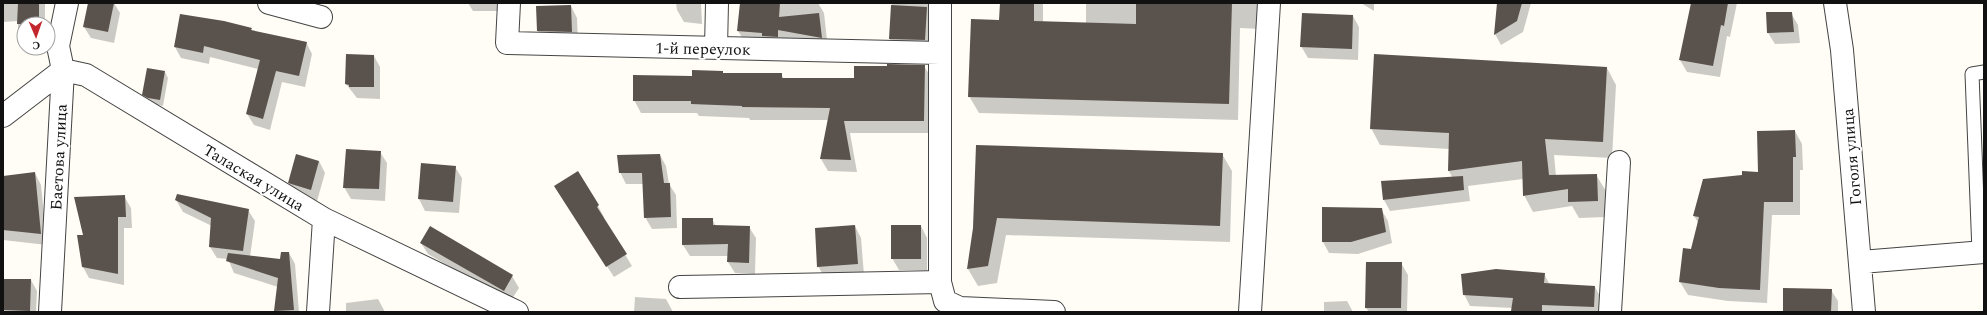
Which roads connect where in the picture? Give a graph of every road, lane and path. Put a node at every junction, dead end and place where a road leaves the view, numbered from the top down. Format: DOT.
graph roads {
  1 [pos="67,3"];
  2 [pos="269,3"];
  3 [pos="509,3"];
  4 [pos="717,3"];
  5 [pos="940,3"];
  6 [pos="1269,3"];
  7 [pos="1835,3"];
  8 [pos="321,17"];
  9 [pos="716,48"];
  10 [pos="940,53"];
  11 [pos="63,70"];
  12 [pos="1984,72"];
  13 [pos="3,116"];
  14 [pos="1618,162"];
  15 [pos="324,219"];
  16 [pos="1981,252"];
  17 [pos="1861,262"];
  18 [pos="680,286"];
  19 [pos="941,298"];
  20 [pos="50,312"];
  21 [pos="318,312"];
  22 [pos="517,312"];
  23 [pos="1054,312"];
  24 [pos="1250,312"];
  25 [pos="1610,312"];
  26 [pos="1864,312"];
  1 -- 11 [label="street, Баетова улица"];
  2 -- 8 [label="street"];
  3 -- 9 [label="street, 1-й переулок"];
  4 -- 9 [label="street"];
  5 -- 10 [label="street"];
  6 -- 24 [label="street"];
  7 -- 17 [label="street, Гоголя улица"];
  9 -- 10 [label="street, 1-й переулок"];
  10 -- 19 [label="street"];
  11 -- 13 [label="street"];
  11 -- 15 [label="street, Талаская улица"];
  11 -- 20 [label="street, Баетова улица"];
  12 -- 16 [label="lane"];
  14 -- 25 [label="street"];
  15 -- 21 [label="street"];
  15 -- 22 [label="street, Талаская улица"];
  16 -- 17 [label="street"];
  17 -- 26 [label="street, Гоголя улица"];
  18 -- 19 [label="street"];
  19 -- 23 [label="street"];
}
